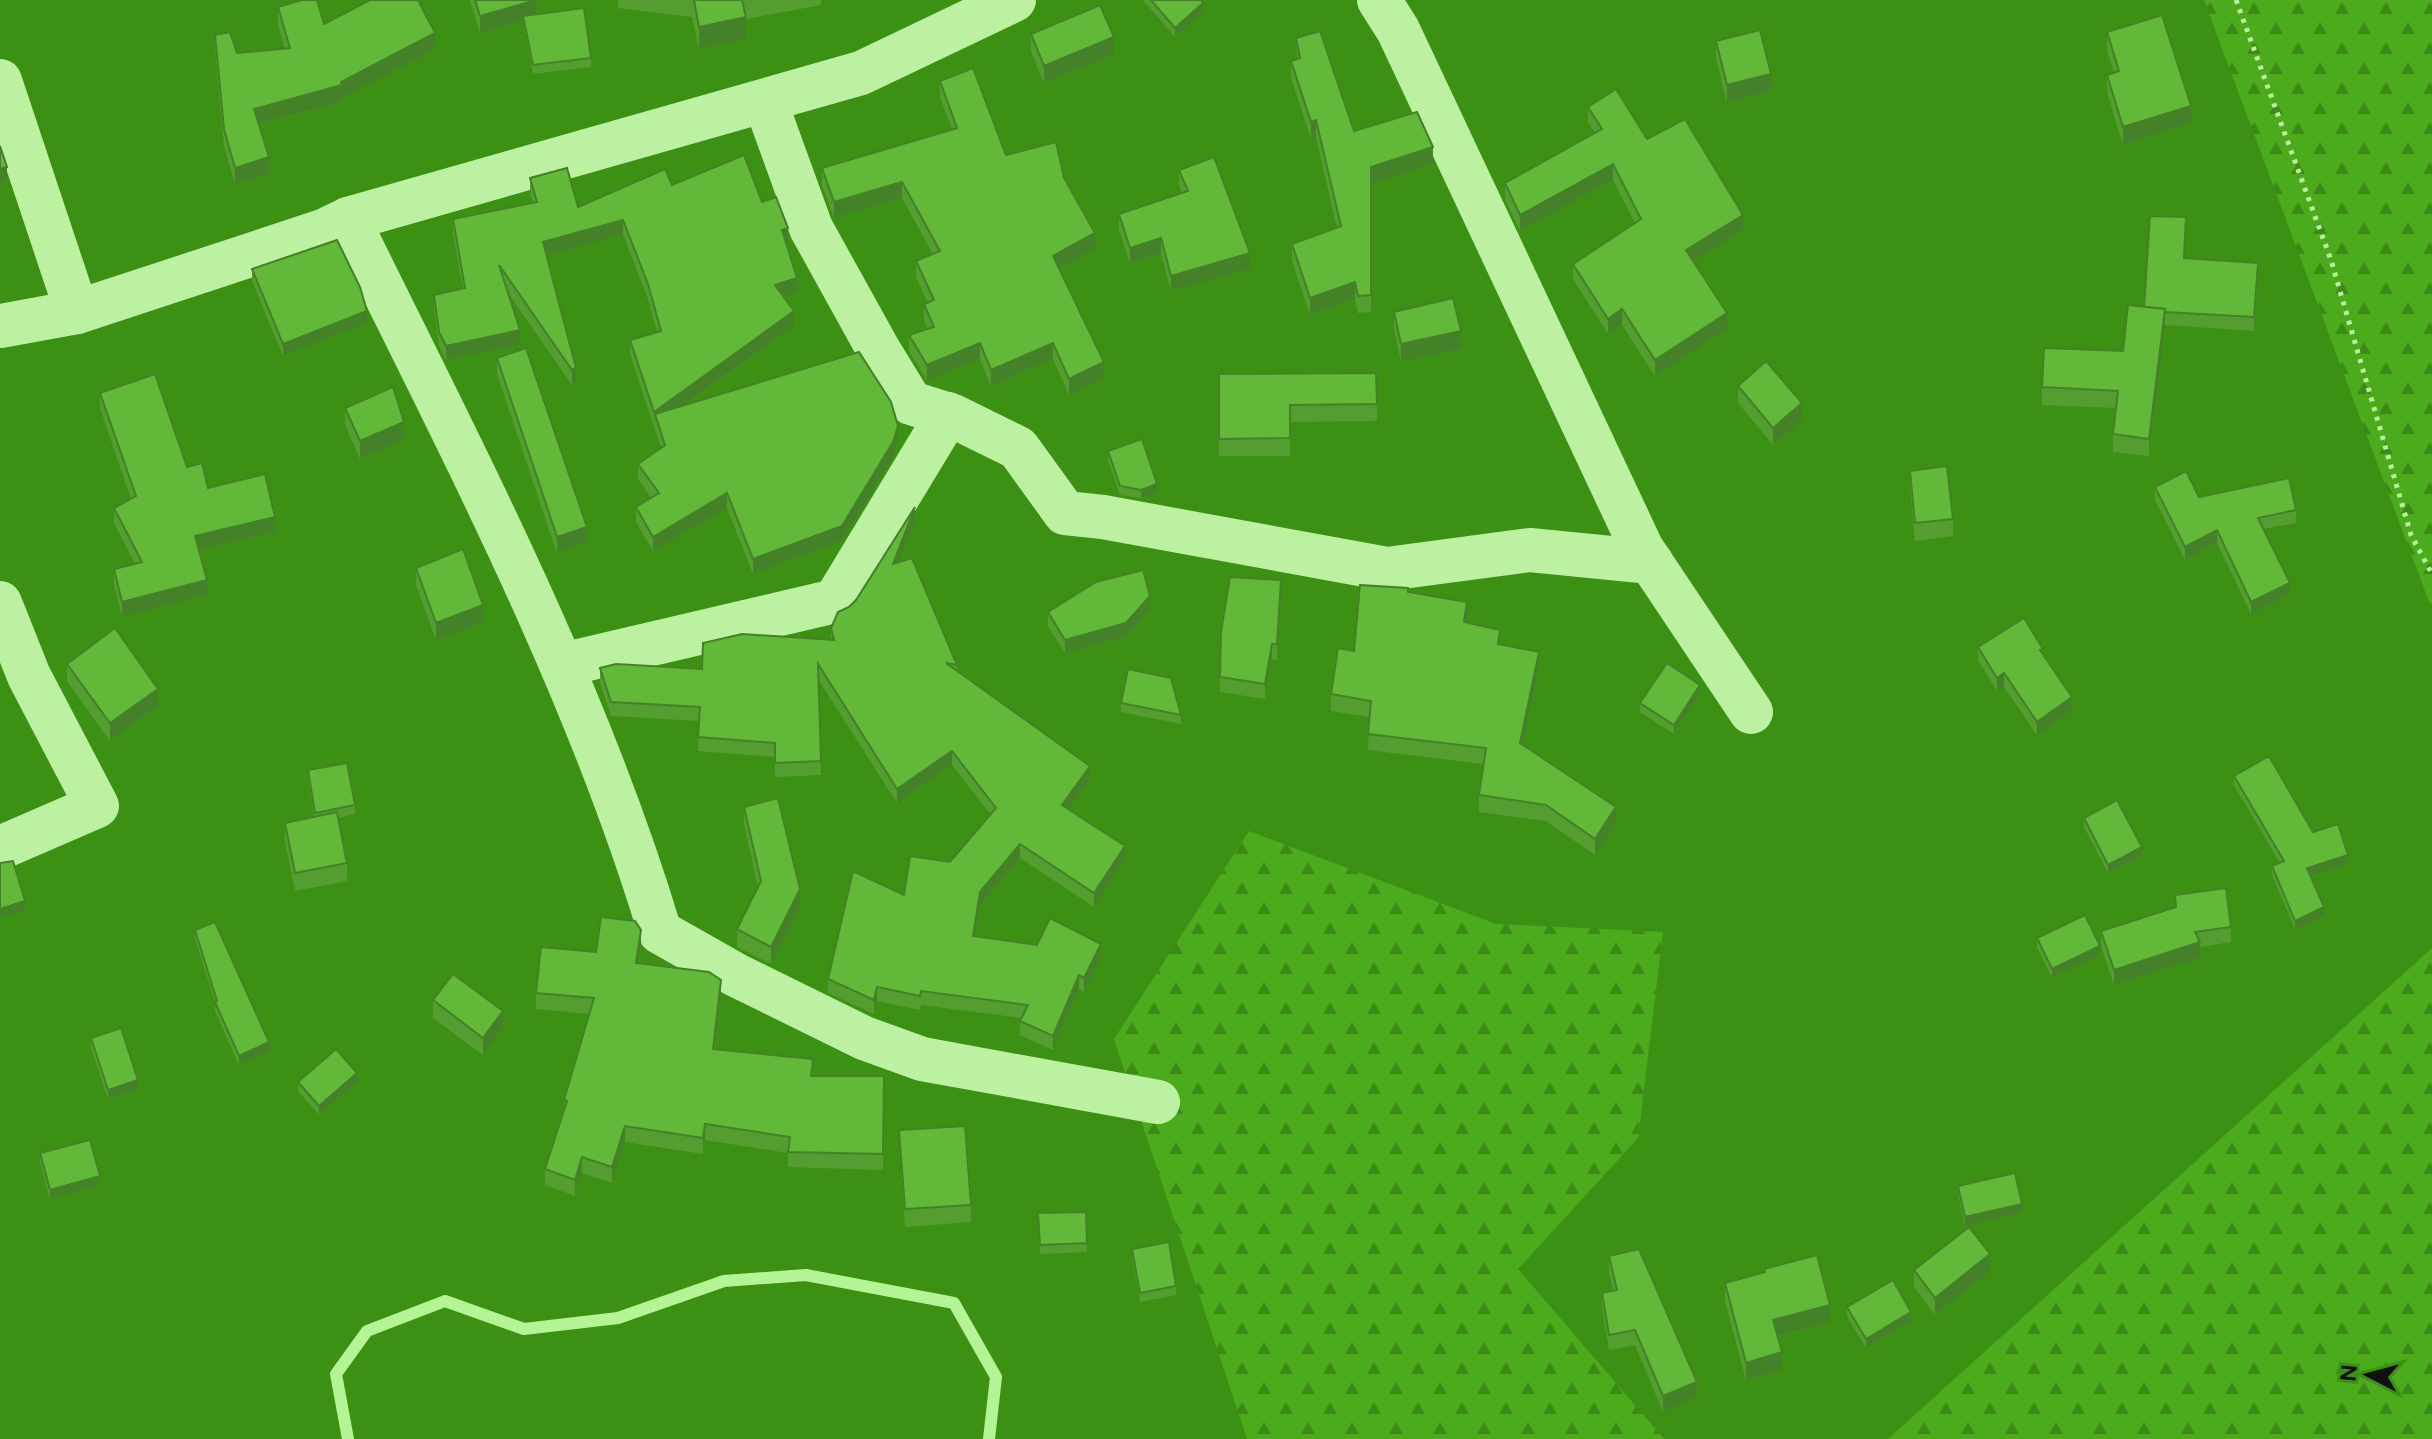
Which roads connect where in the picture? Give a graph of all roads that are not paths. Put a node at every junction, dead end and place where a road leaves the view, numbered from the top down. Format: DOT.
graph roads {
  1 [pos="1014,0"];
  2 [pos="1379,0"];
  3 [pos="0,81"];
  4 [pos="765,101"];
  5 [pos="348,219"];
  6 [pos="77,312"];
  7 [pos="0,326"];
  8 [pos="948,414"];
  9 [pos="1651,562"];
  10 [pos="0,603"];
  11 [pos="562,665"];
  12 [pos="1751,712"];
  13 [pos="0,848"];
  14 [pos="1158,1102"];
  1 -- 4 [label="street"];
  2 -- 9 [label="street"];
  3 -- 6 [label="street"];
  4 -- 5 [label="street"];
  4 -- 8 [label="street"];
  5 -- 6 [label="street"];
  5 -- 11 [label="street"];
  6 -- 7 [label="street"];
  8 -- 9 [label="street"];
  8 -- 11 [label="street"];
  9 -- 12 [label="street"];
  10 -- 13 [label="street"];
  11 -- 14 [label="street"];
}
